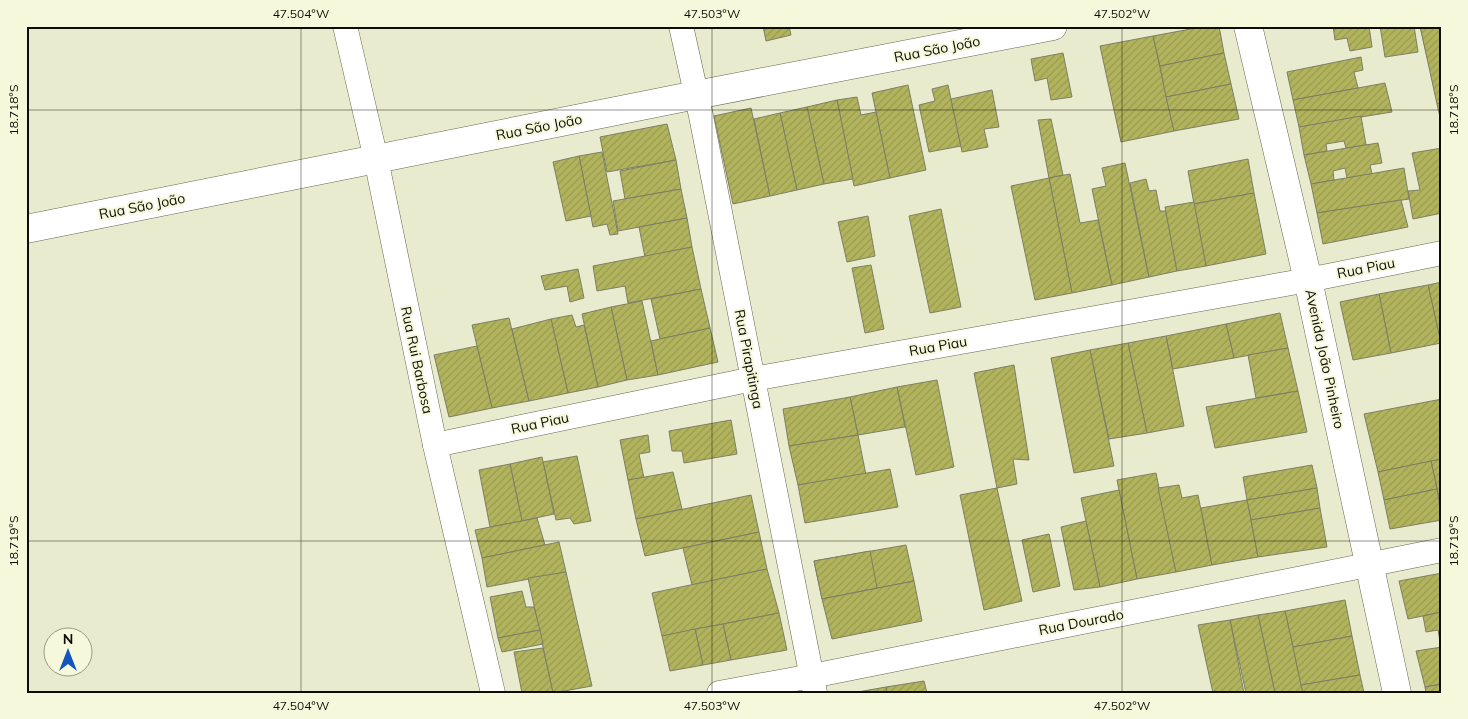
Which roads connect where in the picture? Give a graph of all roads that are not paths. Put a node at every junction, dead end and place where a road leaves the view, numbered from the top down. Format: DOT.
graph roads {
  1 [pos="345,26"];
  2 [pos="681,26"];
  3 [pos="1053,26"];
  4 [pos="1248,26"];
  5 [pos="696,95"];
  6 [pos="376,159"];
  7 [pos="26,229"];
  8 [pos="1442,253"];
  9 [pos="1308,280"];
  10 [pos="753,379"];
  11 [pos="435,445"];
  12 [pos="1442,550"];
  13 [pos="1369,564"];
  14 [pos="814,684"];
  15 [pos="493,693"];
  16 [pos="719,693"];
  17 [pos="1397,693"];
  1 -- 6 [label="street, Rua Rui Barbosa"];
  2 -- 5 [label="street, Rua Pirapitinga"];
  3 -- 5 [label="street, Rua São João"];
  4 -- 9 [label="street, Avenida João Pinheiro"];
  5 -- 6 [label="street, Rua São João"];
  5 -- 10 [label="street, Rua Pirapitinga"];
  6 -- 7 [label="street, Rua São João"];
  6 -- 11 [label="street, Rua Rui Barbosa"];
  8 -- 9 [label="street, Rua Piau"];
  9 -- 10 [label="street, Rua Piau"];
  9 -- 13 [label="street, Avenida João Pinheiro"];
  10 -- 11 [label="street, Rua Piau"];
  10 -- 14 [label="street, Rua Pirapitinga"];
  11 -- 15 [label="street, Rua Rui Barbosa"];
  12 -- 13 [label="street, Rua Dourado"];
  13 -- 14 [label="street, Rua Dourado"];
  13 -- 17 [label="street, Avenida João Pinheiro"];
  14 -- 16 [label="street, Rua Dourado"];
}
